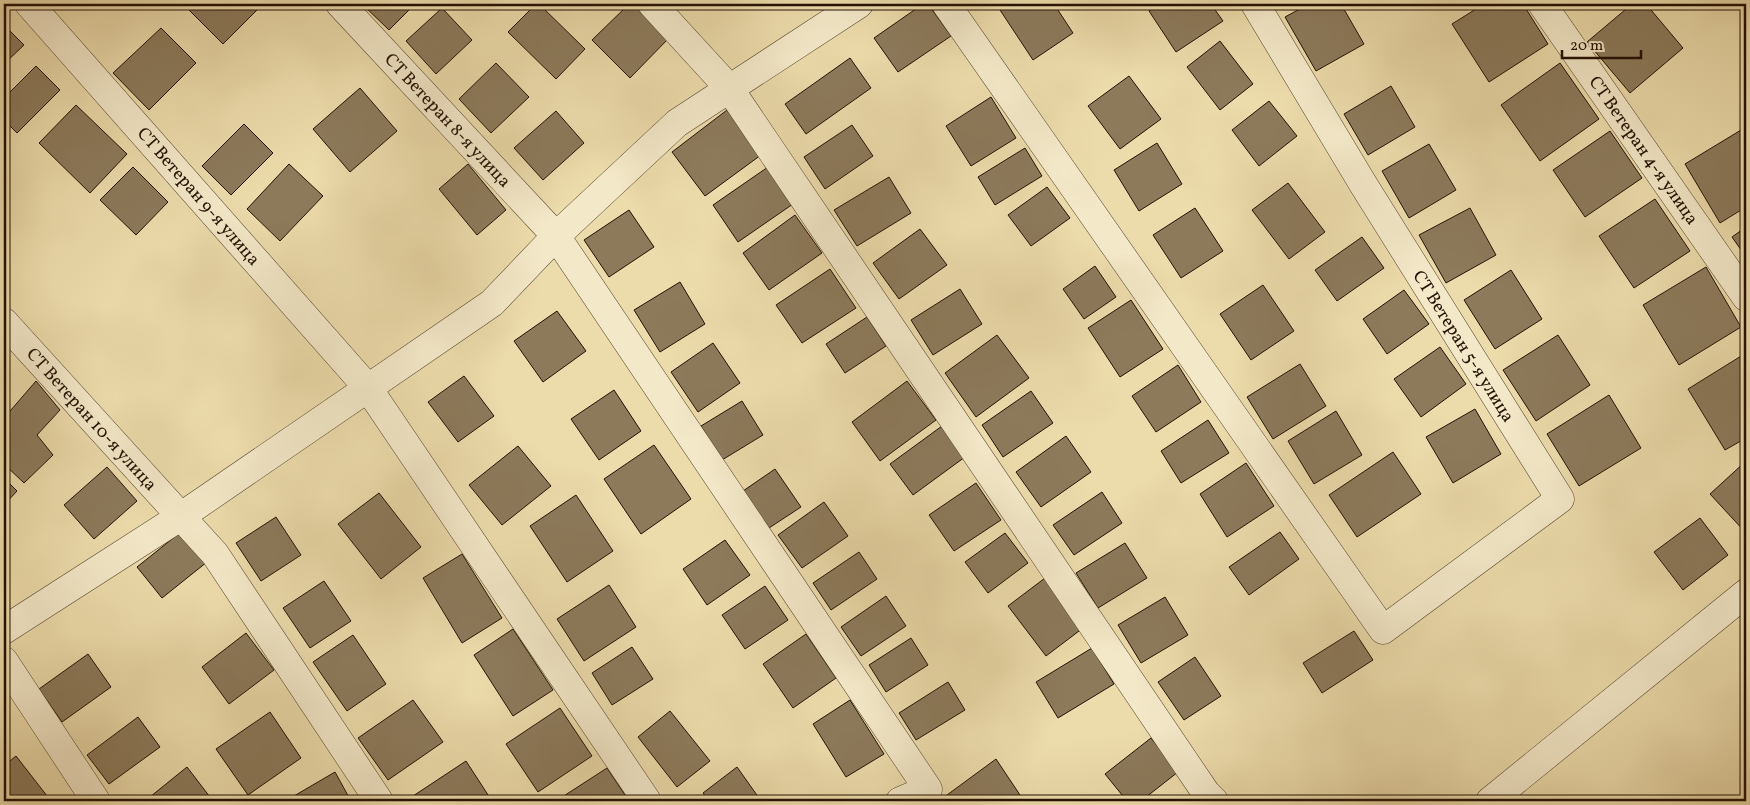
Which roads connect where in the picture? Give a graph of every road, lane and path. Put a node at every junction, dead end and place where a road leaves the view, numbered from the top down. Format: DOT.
graph roads {
  1 [pos="29,4"];
  2 [pos="340,4"];
  3 [pos="652,4"];
  4 [pos="859,4"];
  5 [pos="946,4"];
  6 [pos="1255,4"];
  7 [pos="1542,4"];
  8 [pos="729,88"];
  9 [pos="556,236"];
  10 [pos="1746,297"];
  11 [pos="4,322"];
  12 [pos="368,388"];
  13 [pos="180,517"];
  14 [pos="1746,592"];
  15 [pos="4,630"];
  16 [pos="4,661"];
  17 [pos="96,801"];
  18 [pos="379,801"];
  19 [pos="647,801"];
  20 [pos="900,801"];
  21 [pos="1214,801"];
  22 [pos="1490,801"];
  1 -- 12 [label="street, СТ Ветеран 9-я улица"];
  2 -- 9 [label="street, СТ Ветеран 8-я улица"];
  3 -- 8 [label="street"];
  4 -- 8 [label="street"];
  5 -- 6 [label="street, СТ Ветеран 5-я улица"];
  7 -- 10 [label="street, СТ Ветеран 4-я улица"];
  8 -- 9 [label="street"];
  8 -- 21 [label="street"];
  9 -- 12 [label="street"];
  9 -- 20 [label="street, СТ Ветеран 8-я улица"];
  11 -- 13 [label="street, СТ Ветеран 10-я улица"];
  12 -- 13 [label="street"];
  12 -- 19 [label="street, СТ Ветеран 9-я улица"];
  13 -- 15 [label="street"];
  13 -- 18 [label="street, СТ Ветеран 10-я улица"];
  14 -- 22 [label="street"];
  16 -- 17 [label="street"];
}
